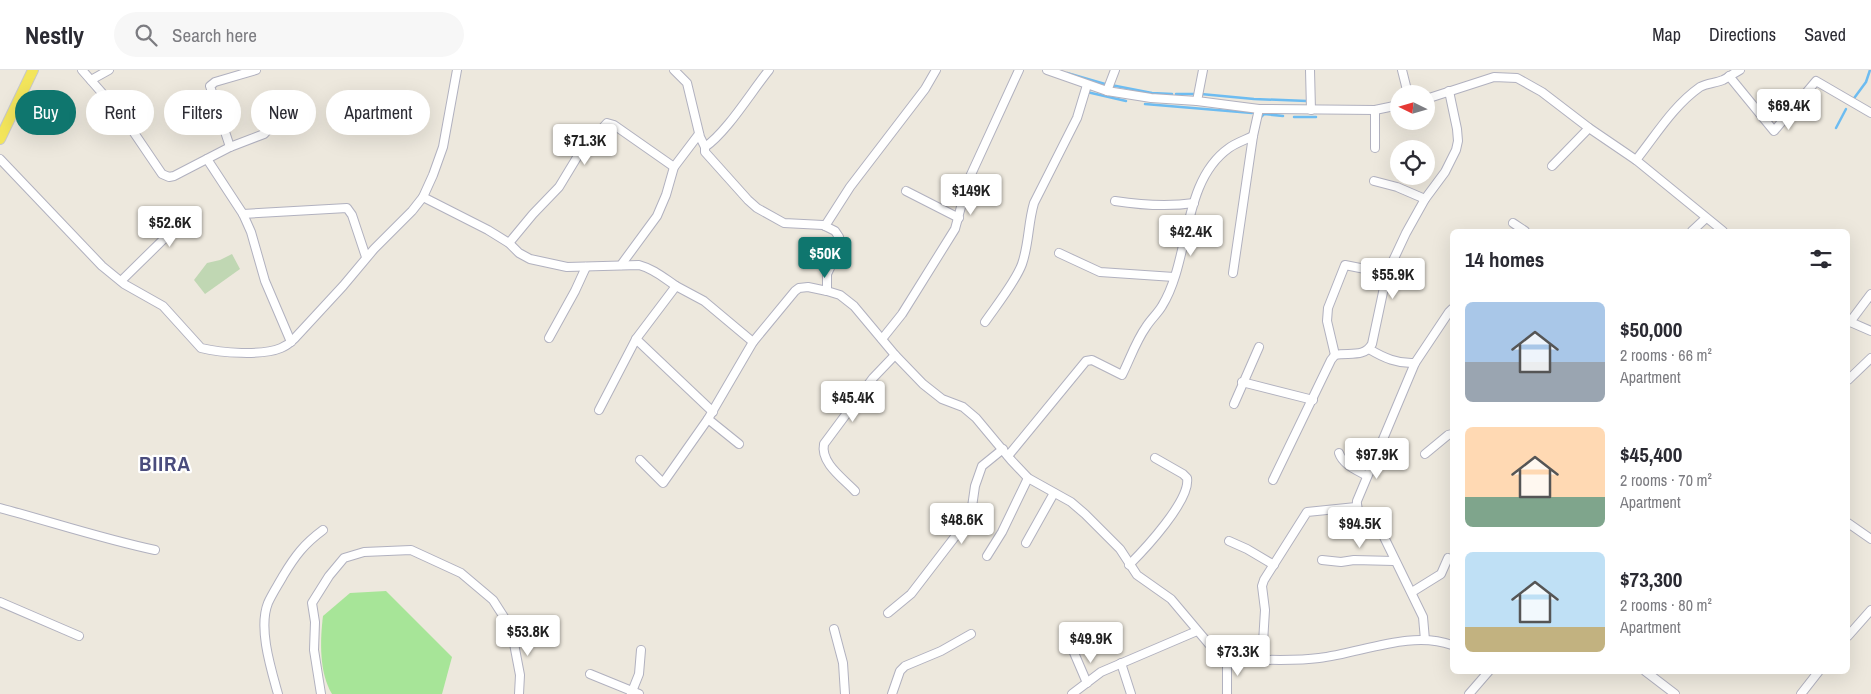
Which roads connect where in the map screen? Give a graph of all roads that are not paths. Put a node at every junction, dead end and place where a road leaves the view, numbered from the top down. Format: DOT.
graph roads {
  1 [pos="33,70"];
  2 [pos="82,70"];
  3 [pos="109,70"];
  4 [pos="256,70"];
  5 [pos="456,70"];
  6 [pos="674,70"];
  7 [pos="769,70"];
  8 [pos="936,70"];
  9 [pos="1020,70"];
  10 [pos="1047,70"];
  11 [pos="1116,70"];
  12 [pos="1203,70"];
  13 [pos="1310,70"];
  14 [pos="1402,70"];
  15 [pos="1740,70"];
  16 [pos="1516,74"];
  17 [pos="1729,76"];
  18 [pos="91,80"];
  19 [pos="1087,85"];
  20 [pos="1406,85"];
  21 [pos="1107,90"];
  22 [pos="1449,91"];
  23 [pos="1435,96"];
  24 [pos="1197,101"];
  25 [pos="1390,107"];
  26 [pos="1259,109"];
  27 [pos="1311,110"];
  28 [pos="1375,110"];
  29 [pos="1871,113"];
  30 [pos="1589,128"];
  31 [pos="699,134"];
  32 [pos="261,135"];
  33 [pos="1253,136"];
  34 [pos="0,139"];
  35 [pos="230,147"];
  36 [pos="705,147"];
  37 [pos="1375,148"];
  38 [pos="0,159"];
  39 [pos="207,159"];
  40 [pos="1636,160"];
  41 [pos="1552,166"];
  42 [pos="674,167"];
  43 [pos="1374,181"];
  44 [pos="906,191"];
  45 [pos="423,196"];
  46 [pos="1424,199"];
  47 [pos="1115,201"];
  48 [pos="1194,203"];
  49 [pos="243,214"];
  50 [pos="959,218"];
  51 [pos="1706,218"];
  52 [pos="1513,223"];
  53 [pos="825,226"];
  54 [pos="174,229"];
  55 [pos="1522,229"];
  56 [pos="1694,229"];
  57 [pos="1720,229"];
  58 [pos="509,243"];
  59 [pos="1059,253"];
  60 [pos="366,257"];
  61 [pos="621,265"];
  62 [pos="586,267"];
  63 [pos="1365,268"];
  64 [pos="1234,273"];
  65 [pos="1174,277"];
  66 [pos="121,281"];
  67 [pos="676,286"];
  68 [pos="827,291"];
  69 [pos="1871,294"];
  70 [pos="1450,311"];
  71 [pos="1850,320"];
  72 [pos="1850,321"];
  73 [pos="985,322"];
  74 [pos="1871,331"];
  75 [pos="549,338"];
  76 [pos="636,339"];
  77 [pos="882,339"];
  78 [pos="291,342"];
  79 [pos="753,342"];
  80 [pos="1259,347"];
  81 [pos="1369,349"];
  82 [pos="895,355"];
  83 [pos="1335,355"];
  84 [pos="1871,358"];
  85 [pos="1415,363"];
  86 [pos="1850,378"];
  87 [pos="1242,382"];
  88 [pos="1313,400"];
  89 [pos="1234,404"];
  90 [pos="599,410"];
  91 [pos="710,416"];
  92 [pos="1450,434"];
  93 [pos="739,444"];
  94 [pos="1005,453"];
  95 [pos="1339,453"];
  96 [pos="1425,454"];
  97 [pos="1155,458"];
  98 [pos="640,460"];
  99 [pos="1367,476"];
  100 [pos="1028,478"];
  101 [pos="1273,480"];
  102 [pos="855,492"];
  103 [pos="1054,493"];
  104 [pos="1356,507"];
  105 [pos="0,508"];
  106 [pos="1850,524"];
  107 [pos="323,530"];
  108 [pos="1871,539"];
  109 [pos="1229,541"];
  110 [pos="1026,543"];
  111 [pos="155,550"];
  112 [pos="987,556"];
  113 [pos="1448,558"];
  114 [pos="1322,560"];
  115 [pos="1394,561"];
  116 [pos="1129,565"];
  117 [pos="1274,565"];
  118 [pos="1412,592"];
  119 [pos="0,602"];
  120 [pos="1871,610"];
  121 [pos="888,613"];
  122 [pos="834,630"];
  123 [pos="1197,631"];
  124 [pos="971,634"];
  125 [pos="1850,634"];
  126 [pos="79,636"];
  127 [pos="1425,640"];
  128 [pos="1084,641"];
  129 [pos="1450,644"];
  130 [pos="641,650"];
  131 [pos="1227,659"];
  132 [pos="1262,659"];
  133 [pos="1121,663"];
  134 [pos="590,674"];
  135 [pos="1486,674"];
  136 [pos="1649,674"];
  137 [pos="1817,674"];
  138 [pos="1087,683"];
  139 [pos="634,693"];
  140 [pos="278,694"];
  141 [pos="321,694"];
  142 [pos="519,694"];
  143 [pos="845,694"];
  144 [pos="892,694"];
  145 [pos="1072,694"];
  146 [pos="1131,694"];
  147 [pos="1227,694"];
  148 [pos="1469,694"];
  149 [pos="1675,694"];
  150 [pos="1801,694"];
  1 -- 34 [label="main road"];
  2 -- 18 [label="street"];
  3 -- 18 [label="street"];
  4 -- 35 [label="street"];
  5 -- 45 [label="street"];
  6 -- 31 [label="street"];
  7 -- 36 [label="street"];
  8 -- 53 [label="street"];
  9 -- 50 [label="street"];
  10 -- 19 [label="street"];
  11 -- 21 [label="street"];
  12 -- 24 [label="street"];
  13 -- 27 [label="street"];
  14 -- 20 [label="street"];
  15 -- 17 [label="street"];
  16 -- 22 [label="street"];
  16 -- 30 [label="street"];
  17 -- 29 [label="street"];
  17 -- 40 [label="street"];
  18 -- 39 [label="street"];
  19 -- 21 [label="street"];
  19 -- 73 [label="street"];
  21 -- 24 [label="street"];
  22 -- 23 [label="street"];
  22 -- 46 [label="street"];
  24 -- 26 [label="street"];
  25 -- 28 [label="street"];
  26 -- 27 [label="street"];
  26 -- 33 [label="street"];
  27 -- 28 [label="street"];
  28 -- 37 [label="street"];
  30 -- 40 [label="street"];
  30 -- 41 [label="street"];
  31 -- 36 [label="street"];
  31 -- 42 [label="street"];
  32 -- 35 [label="street"];
  33 -- 48 [label="street"];
  33 -- 64 [label="street"];
  35 -- 39 [label="street"];
  36 -- 53 [label="street"];
  38 -- 66 [label="street"];
  39 -- 49 [label="street"];
  40 -- 51 [label="street"];
  42 -- 58 [label="street"];
  42 -- 61 [label="street"];
  43 -- 46 [label="street"];
  44 -- 50 [label="street"];
  45 -- 58 [label="street"];
  45 -- 60 [label="street"];
  46 -- 81 [label="street"];
  47 -- 48 [label="street"];
  48 -- 65 [label="street"];
  49 -- 60 [label="street"];
  49 -- 78 [label="street"];
  50 -- 77 [label="street"];
  51 -- 56 [label="street"];
  51 -- 57 [label="street"];
  52 -- 55 [label="street"];
  53 -- 68 [label="street"];
  54 -- 66 [label="street"];
  58 -- 62 [label="street"];
  59 -- 65 [label="street"];
  60 -- 78 [label="street"];
  61 -- 62 [label="street"];
  61 -- 67 [label="street"];
  62 -- 75 [label="street"];
  63 -- 83 [label="street"];
  65 -- 94 [label="street"];
  66 -- 78 [label="street"];
  67 -- 76 [label="street"];
  67 -- 79 [label="street"];
  68 -- 77 [label="street"];
  68 -- 79 [label="street"];
  69 -- 71 [label="street"];
  70 -- 85 [label="street"];
  72 -- 74 [label="street"];
  76 -- 90 [label="street"];
  76 -- 91 [label="street"];
  77 -- 82 [label="street"];
  79 -- 91 [label="street"];
  80 -- 87 [label="street"];
  81 -- 83 [label="street"];
  81 -- 85 [label="street"];
  82 -- 94 [label="street"];
  82 -- 102 [label="street"];
  83 -- 88 [label="street"];
  84 -- 86 [label="street"];
  85 -- 99 [label="street"];
  87 -- 88 [label="street"];
  87 -- 89 [label="street"];
  88 -- 101 [label="street"];
  91 -- 93 [label="street"];
  91 -- 98 [label="street"];
  92 -- 96 [label="street"];
  94 -- 100 [label="street"];
  94 -- 121 [label="street"];
  95 -- 99 [label="street"];
  97 -- 116 [label="street"];
  99 -- 104 [label="street"];
  100 -- 103 [label="street"];
  100 -- 112 [label="street"];
  103 -- 110 [label="street"];
  103 -- 116 [label="street"];
  104 -- 115 [label="street"];
  104 -- 117 [label="street"];
  105 -- 111 [label="street"];
  106 -- 108 [label="street"];
  107 -- 140 [label="street"];
  109 -- 117 [label="street"];
  113 -- 118 [label="street"];
  114 -- 115 [label="street"];
  115 -- 118 [label="street"];
  116 -- 123 [label="street"];
  117 -- 132 [label="street"];
  118 -- 127 [label="street"];
  119 -- 126 [label="street"];
  120 -- 125 [label="street"];
  122 -- 143 [label="street"];
  123 -- 131 [label="street"];
  123 -- 133 [label="street"];
  124 -- 144 [label="street"];
  127 -- 129 [label="street"];
  127 -- 132 [label="street"];
  128 -- 138 [label="street"];
  130 -- 139 [label="street"];
  131 -- 132 [label="street"];
  131 -- 147 [label="street"];
  133 -- 138 [label="street"];
  133 -- 146 [label="street"];
  134 -- 139 [label="street"];
  135 -- 148 [label="street"];
  136 -- 149 [label="street"];
  137 -- 150 [label="street"];
  138 -- 145 [label="street"];
  141 -- 142 [label="street"];
}
